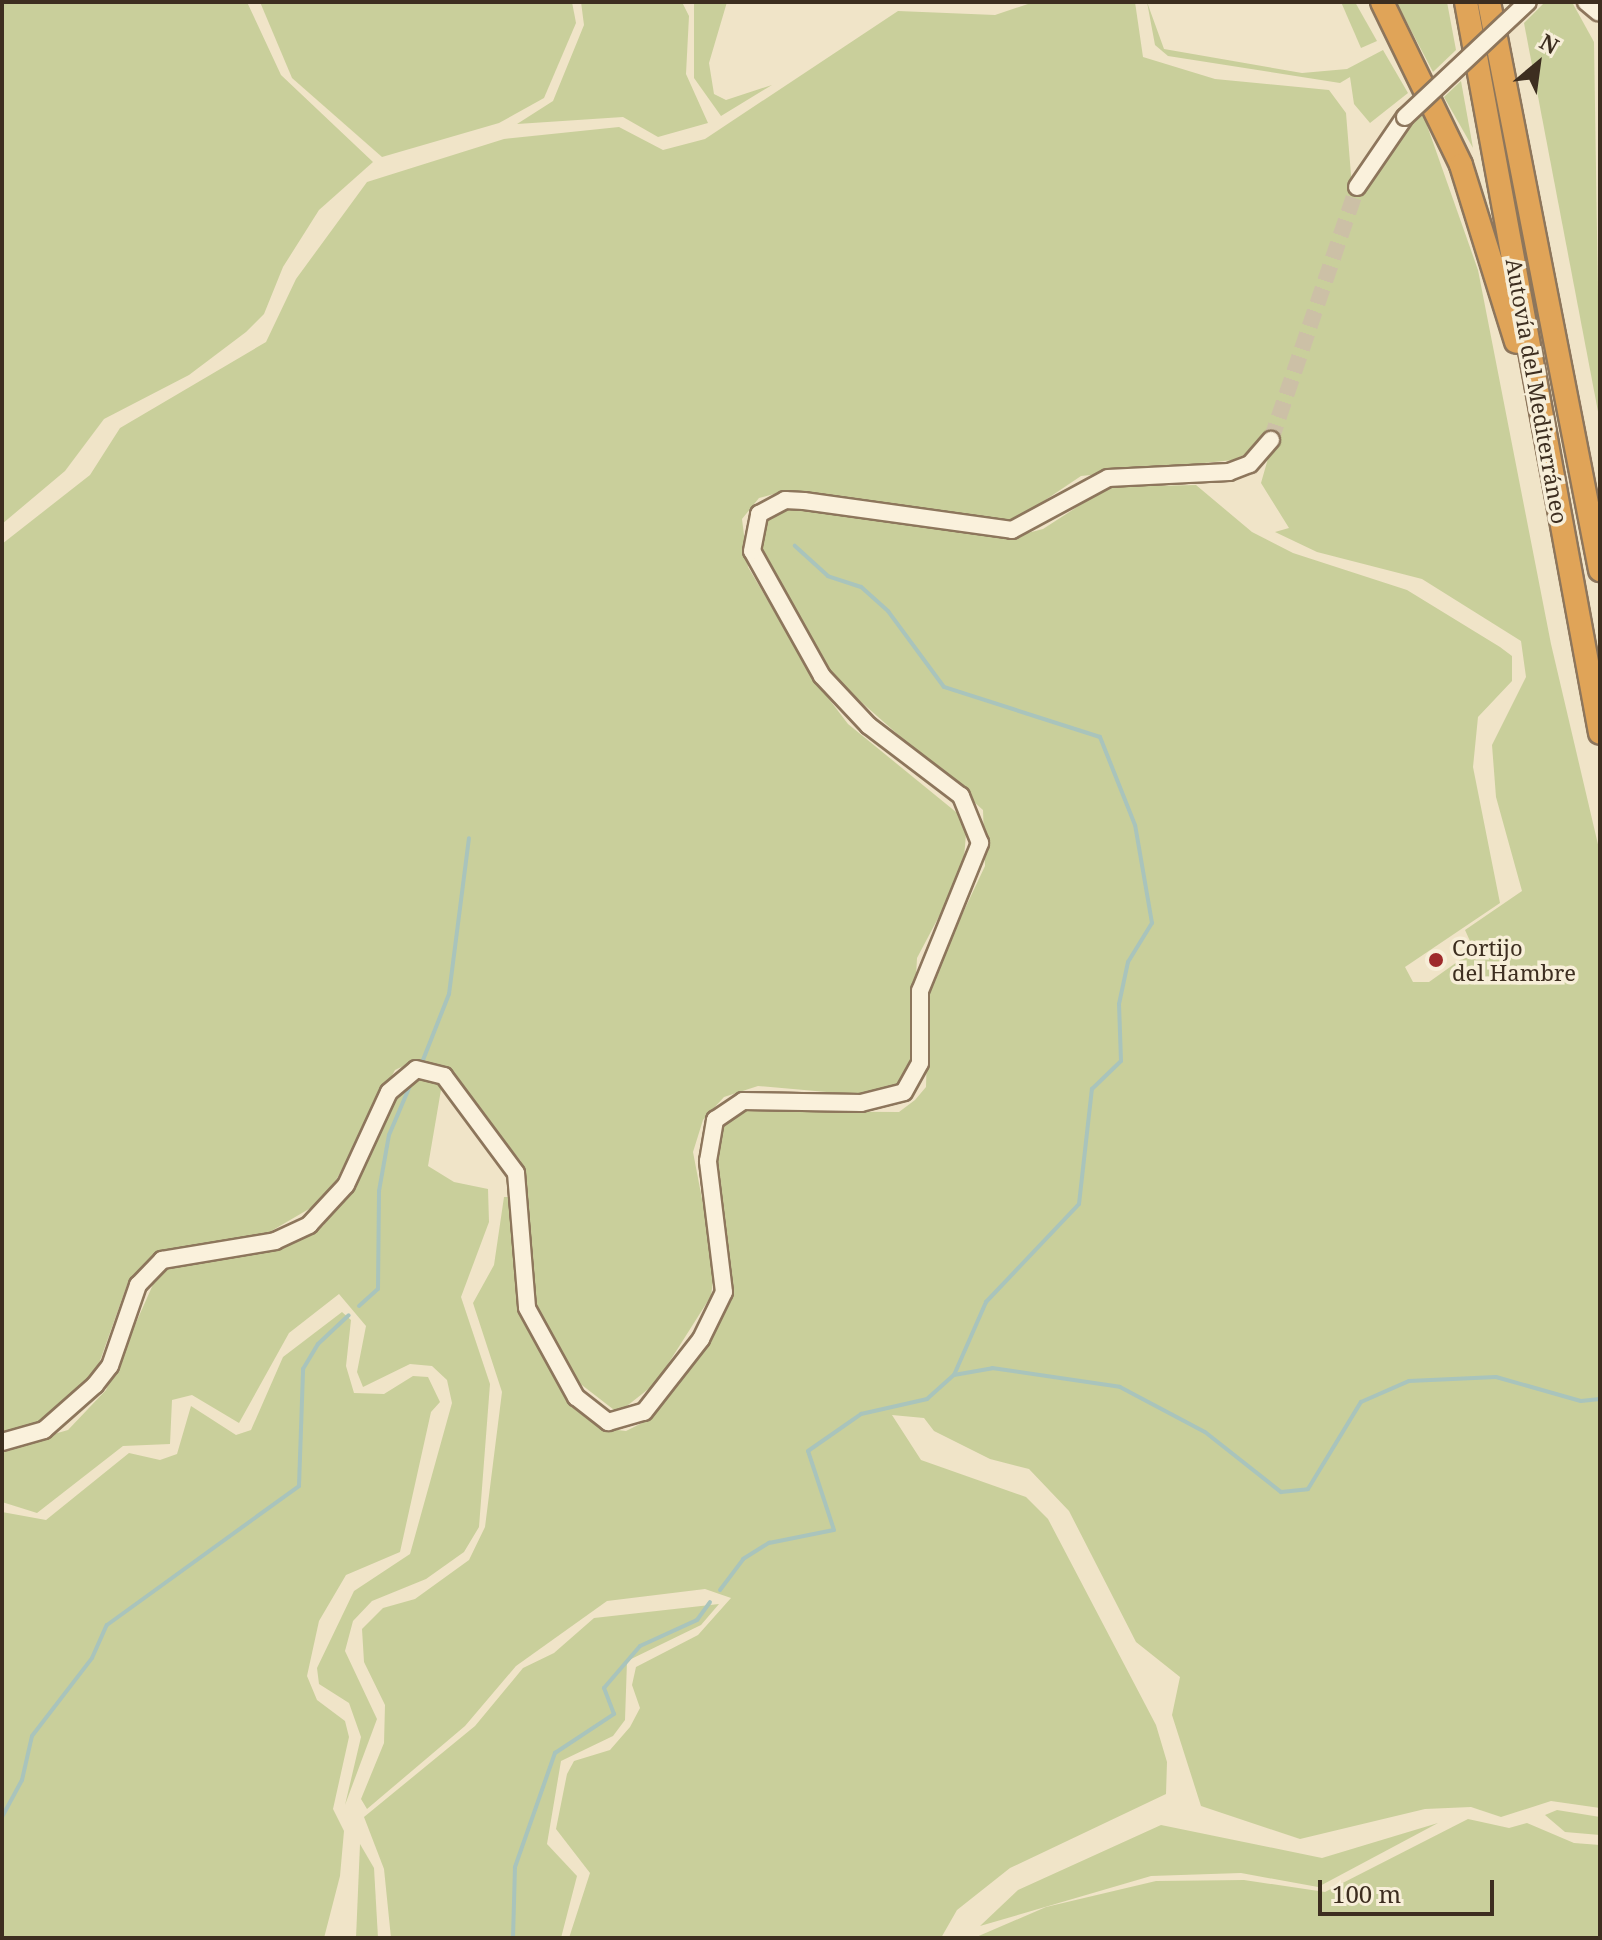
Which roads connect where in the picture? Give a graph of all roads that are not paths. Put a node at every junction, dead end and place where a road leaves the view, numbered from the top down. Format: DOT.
graph roads {
  1 [pos="1382,2"];
  2 [pos="1466,2"];
  3 [pos="1489,2"];
  4 [pos="1501,2"];
  5 [pos="1528,2"];
  6 [pos="1527,175"];
  7 [pos="1357,187"];
  8 [pos="1271,440"];
  9 [pos="1555,506"];
  10 [pos="1600,570"];
  11 [pos="1600,733"];
  12 [pos="2,1442"];
  1 -- 9 [label="highway"];
  2 -- 9 [label="highway, Autovía del Mediterráneo"];
  3 -- 6 [label="highway, Autovía del Mediterráneo"];
  4 -- 6 [label="highway"];
  5 -- 7 [label="street, bridge"];
  6 -- 10 [label="highway, Autovía del Mediterráneo"];
  8 -- 12 [label="street"];
  9 -- 11 [label="highway, Autovía del Mediterráneo"];
}
